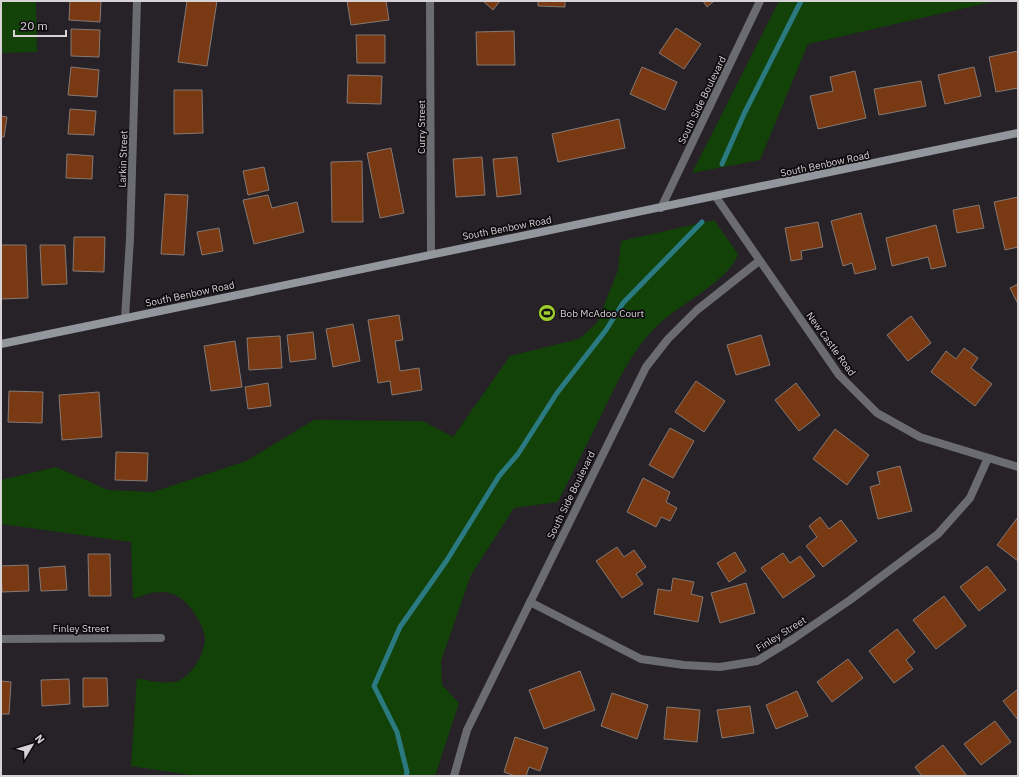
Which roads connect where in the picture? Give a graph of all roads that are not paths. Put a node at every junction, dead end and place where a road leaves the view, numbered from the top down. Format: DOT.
graph roads {
  1 [pos="137,1"];
  2 [pos="430,1"];
  3 [pos="760,1"];
  4 [pos="1018,133"];
  5 [pos="716,197"];
  6 [pos="661,208"];
  7 [pos="432,254"];
  8 [pos="759,261"];
  9 [pos="125,318"];
  10 [pos="1,344"];
  11 [pos="988,458"];
  12 [pos="1018,467"];
  13 [pos="530,602"];
  14 [pos="160,638"];
  15 [pos="1,639"];
  16 [pos="454,776"];
  1 -- 9 [label="street, Larkin Street"];
  2 -- 7 [label="street, Curry Street"];
  3 -- 6 [label="street, South Side Boulevard"];
  4 -- 5 [label="main road, South Benbow Road"];
  5 -- 6 [label="main road, South Benbow Road"];
  5 -- 8 [label="street, New Castle Road"];
  6 -- 7 [label="main road, South Benbow Road"];
  7 -- 9 [label="main road, South Benbow Road"];
  8 -- 11 [label="street, New Castle Road"];
  8 -- 13 [label="street, South Side Boulevard"];
  9 -- 10 [label="main road, South Benbow Road"];
  11 -- 12 [label="street, New Castle Road"];
  11 -- 13 [label="street, Finley Street"];
  13 -- 16 [label="street, South Side Boulevard"];
  14 -- 15 [label="street, Finley Street"];
}
